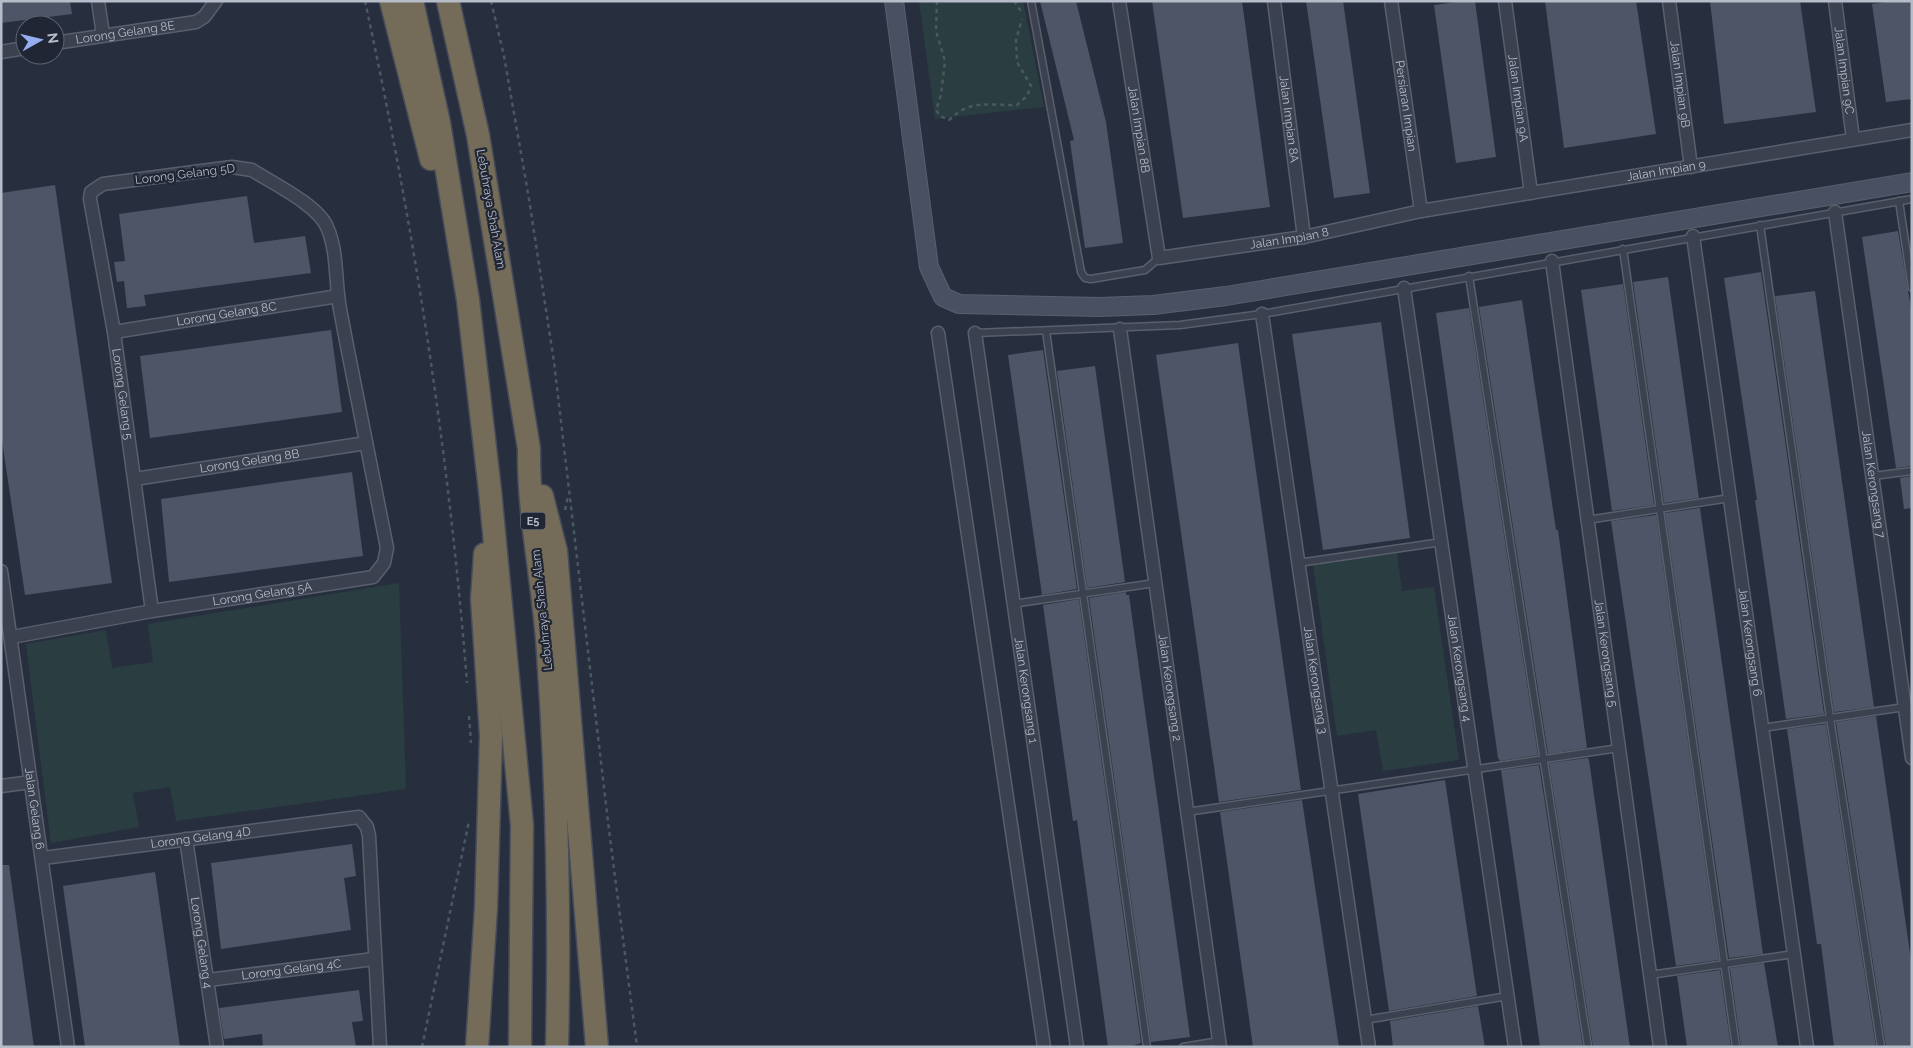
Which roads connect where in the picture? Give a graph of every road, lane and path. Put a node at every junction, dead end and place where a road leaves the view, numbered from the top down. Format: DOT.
graph roads {
  1 [pos="98,1"];
  2 [pos="216,1"];
  3 [pos="365,1"];
  4 [pos="391,1"];
  5 [pos="412,1"];
  6 [pos="448,1"];
  7 [pos="491,1"];
  8 [pos="894,1"];
  9 [pos="937,1"];
  10 [pos="1014,1"];
  11 [pos="1031,1"];
  12 [pos="1118,1"];
  13 [pos="1274,1"];
  14 [pos="1391,1"];
  15 [pos="1505,1"];
  16 [pos="1669,1"];
  17 [pos="1835,1"];
  18 [pos="103,35"];
  19 [pos="65,41"];
  20 [pos="15,50"];
  21 [pos="1,52"];
  22 [pos="1912,130"];
  23 [pos="1853,140"];
  24 [pos="1691,167"];
  25 [pos="1912,182"];
  26 [pos="104,184"];
  27 [pos="1531,193"];
  28 [pos="1912,199"];
  29 [pos="1899,201"];
  30 [pos="1421,211"];
  31 [pos="1835,212"];
  32 [pos="1760,225"];
  33 [pos="1693,236"];
  34 [pos="1304,237"];
  35 [pos="1623,249"];
  36 [pos="1159,258"];
  37 [pos="1552,261"];
  38 [pos="1469,276"];
  39 [pos="1404,288"];
  40 [pos="1912,288"];
  41 [pos="338,296"];
  42 [pos="468,300"];
  43 [pos="1262,314"];
  44 [pos="1120,329"];
  45 [pos="1046,331"];
  46 [pos="114,332"];
  47 [pos="938,333"];
  48 [pos="975,334"];
  49 [pos="366,443"];
  50 [pos="529,449"];
  51 [pos="1912,470"];
  52 [pos="1873,476"];
  53 [pos="134,479"];
  54 [pos="490,492"];
  55 [pos="1730,498"];
  56 [pos="1660,509"];
  57 [pos="1587,520"];
  58 [pos="1442,542"];
  59 [pos="1298,564"];
  60 [pos="1,571"];
  61 [pos="1155,583"];
  62 [pos="1084,593"];
  63 [pos="1013,604"];
  64 [pos="152,611"];
  65 [pos="12,637"];
  66 [pos="467,687"];
  67 [pos="1905,708"];
  68 [pos="469,716"];
  69 [pos="1830,718"];
  70 [pos="1762,728"];
  71 [pos="471,746"];
  72 [pos="1619,748"];
  73 [pos="1912,758"];
  74 [pos="1544,759"];
  75 [pos="1475,769"];
  76 [pos="31,782"];
  77 [pos="1,786"];
  78 [pos="1332,790"];
  79 [pos="470,812"];
  80 [pos="1187,812"];
  81 [pos="186,839"];
  82 [pos="43,858"];
  83 [pos="1794,954"];
  84 [pos="374,959"];
  85 [pos="1725,964"];
  86 [pos="1650,975"];
  87 [pos="208,980"];
  88 [pos="1508,996"];
  89 [pos="1365,1020"];
  90 [pos="1220,1044"];
  91 [pos="68,1047"];
  92 [pos="217,1047"];
  93 [pos="380,1047"];
  94 [pos="422,1047"];
  95 [pos="477,1047"];
  96 [pos="520,1047"];
  97 [pos="557,1047"];
  98 [pos="597,1047"];
  99 [pos="637,1047"];
  100 [pos="1044,1047"];
  101 [pos="1076,1047"];
  102 [pos="1147,1047"];
  103 [pos="1183,1047"];
  104 [pos="1369,1047"];
  105 [pos="1515,1047"];
  106 [pos="1588,1047"];
  107 [pos="1660,1047"];
  108 [pos="1736,1047"];
  109 [pos="1807,1047"];
  110 [pos="1881,1047"];
  1 -- 18 [label="street"];
  2 -- 18 [label="street, Lorong Gelang 8E"];
  3 -- 66 [label="path"];
  4 -- 42 [label="highway"];
  5 -- 42 [label="highway"];
  6 -- 50 [label="highway, Lebuhraya Shah Alam / E5"];
  7 -- 99 [label="path"];
  8 -- 25 [label="street"];
  9 -- 10 [label="path"];
  11 -- 36 [label="lane"];
  12 -- 36 [label="street, Jalan Impian 8B"];
  13 -- 34 [label="street, Jalan Impian 8A"];
  14 -- 30 [label="street, Persiaran Impian"];
  15 -- 27 [label="street, Jalan Impian 9A"];
  16 -- 24 [label="street, Jalan Impian 9B"];
  17 -- 23 [label="street, Jalan Impian 9C"];
  18 -- 19 [label="street, Lorong Gelang 8E"];
  20 -- 21 [label="street"];
  22 -- 23 [label="street, Jalan Impian 9"];
  23 -- 24 [label="street, Jalan Impian 9"];
  24 -- 27 [label="street, Jalan Impian 9"];
  26 -- 41 [label="street, Lorong Gelang 5D"];
  26 -- 46 [label="street, Lorong Gelang 5"];
  27 -- 30 [label="street, Jalan Impian 9"];
  28 -- 29 [label="lane"];
  29 -- 31 [label="lane"];
  29 -- 40 [label="lane"];
  30 -- 34 [label="street, Jalan Impian 8"];
  31 -- 32 [label="lane"];
  31 -- 52 [label="street, Jalan Kerongsang 7"];
  32 -- 33 [label="lane"];
  32 -- 69 [label="lane"];
  33 -- 35 [label="lane"];
  33 -- 55 [label="street, Jalan Kerongsang 6"];
  34 -- 36 [label="street, Jalan Impian 8"];
  35 -- 37 [label="lane"];
  35 -- 56 [label="lane"];
  37 -- 38 [label="lane"];
  37 -- 57 [label="street, Jalan Kerongsang 5"];
  38 -- 39 [label="lane"];
  38 -- 74 [label="lane"];
  39 -- 43 [label="lane"];
  39 -- 58 [label="street, Jalan Kerongsang 4"];
  41 -- 46 [label="street, Lorong Gelang 8C"];
  41 -- 49 [label="street, Lorong Gelang 5D"];
  42 -- 54 [label="highway"];
  43 -- 44 [label="lane"];
  43 -- 59 [label="street, Jalan Kerongsang 3"];
  44 -- 45 [label="lane"];
  44 -- 61 [label="street, Jalan Kerongsang 2"];
  45 -- 48 [label="lane"];
  45 -- 62 [label="lane"];
  46 -- 53 [label="street, Lorong Gelang 5"];
  47 -- 100 [label="street"];
  48 -- 63 [label="street, Jalan Kerongsang 1"];
  49 -- 53 [label="street, Lorong Gelang 8B"];
  49 -- 64 [label="street, Lorong Gelang 5A"];
  50 -- 97 [label="highway, Lebuhraya Shah Alam / E5"];
  50 -- 98 [label="highway"];
  51 -- 52 [label="lane"];
  52 -- 67 [label="street, Jalan Kerongsang 7"];
  53 -- 64 [label="street, Lorong Gelang 5"];
  54 -- 95 [label="highway"];
  54 -- 96 [label="highway"];
  55 -- 56 [label="lane"];
  55 -- 70 [label="street, Jalan Kerongsang 6"];
  56 -- 57 [label="lane"];
  56 -- 85 [label="lane"];
  57 -- 72 [label="street, Jalan Kerongsang 5"];
  58 -- 59 [label="lane"];
  58 -- 75 [label="street, Jalan Kerongsang 4"];
  59 -- 78 [label="street, Jalan Kerongsang 3"];
  60 -- 65 [label="street, Jalan Gelang 6"];
  61 -- 62 [label="lane"];
  61 -- 80 [label="street, Jalan Kerongsang 2"];
  62 -- 63 [label="lane"];
  62 -- 102 [label="lane"];
  63 -- 101 [label="street, Jalan Kerongsang 1"];
  64 -- 65 [label="street, Lorong Gelang 5A"];
  65 -- 76 [label="street, Jalan Gelang 6"];
  67 -- 69 [label="lane"];
  67 -- 73 [label="street, Jalan Kerongsang 7"];
  68 -- 71 [label="path"];
  69 -- 70 [label="lane"];
  69 -- 110 [label="lane"];
  70 -- 83 [label="street, Jalan Kerongsang 6"];
  72 -- 74 [label="lane"];
  72 -- 86 [label="street, Jalan Kerongsang 5"];
  74 -- 75 [label="lane"];
  74 -- 106 [label="lane"];
  75 -- 78 [label="lane"];
  75 -- 88 [label="street, Jalan Kerongsang 4"];
  76 -- 77 [label="street"];
  76 -- 82 [label="street, Jalan Gelang 6"];
  78 -- 80 [label="lane"];
  78 -- 89 [label="street, Jalan Kerongsang 3"];
  79 -- 94 [label="path"];
  80 -- 90 [label="street, Jalan Kerongsang 2"];
  81 -- 82 [label="street, Lorong Gelang 4D"];
  81 -- 84 [label="street, Lorong Gelang 4D"];
  81 -- 87 [label="street, Lorong Gelang 4"];
  82 -- 91 [label="street, Jalan Gelang 6"];
  83 -- 85 [label="lane"];
  83 -- 109 [label="street, Jalan Kerongsang 6"];
  84 -- 87 [label="street, Lorong Gelang 4C"];
  84 -- 93 [label="street"];
  85 -- 86 [label="lane"];
  85 -- 108 [label="lane"];
  86 -- 107 [label="street, Jalan Kerongsang 5"];
  87 -- 92 [label="street, Lorong Gelang 4"];
  88 -- 89 [label="lane"];
  88 -- 105 [label="street, Jalan Kerongsang 4"];
  89 -- 104 [label="street, Jalan Kerongsang 3"];
  90 -- 103 [label="lane"];
}
